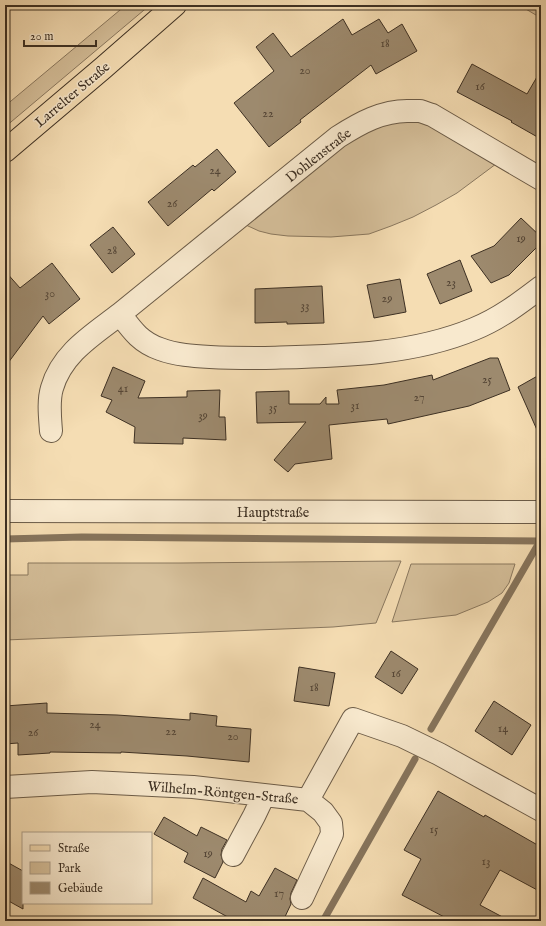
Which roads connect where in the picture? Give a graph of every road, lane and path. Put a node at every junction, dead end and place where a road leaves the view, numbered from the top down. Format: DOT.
graph roads {
  1 [pos="175,5"];
  2 [pos="5,151"];
  3 [pos="541,179"];
  4 [pos="541,288"];
  5 [pos="120,314"];
  6 [pos="51,431"];
  7 [pos="5,511"];
  8 [pos="541,512"];
  9 [pos="5,787"];
  10 [pos="264,795"];
  11 [pos="308,800"];
  12 [pos="541,810"];
  13 [pos="233,854"];
  14 [pos="302,898"];
  1 -- 2 [label="main road, Larrelter Straße"];
  3 -- 5 [label="street, Dohlenstraße"];
  4 -- 5 [label="street"];
  5 -- 6 [label="street, Dohlenstraße"];
  7 -- 8 [label="street, Hauptstraße"];
  9 -- 10 [label="street, Wilhelm-Röntgen-Straße"];
  10 -- 11 [label="street, Wilhelm-Röntgen-Straße"];
  10 -- 13 [label="street"];
  11 -- 12 [label="street, Wilhelm-Röntgen-Straße"];
  11 -- 14 [label="street"];
}
